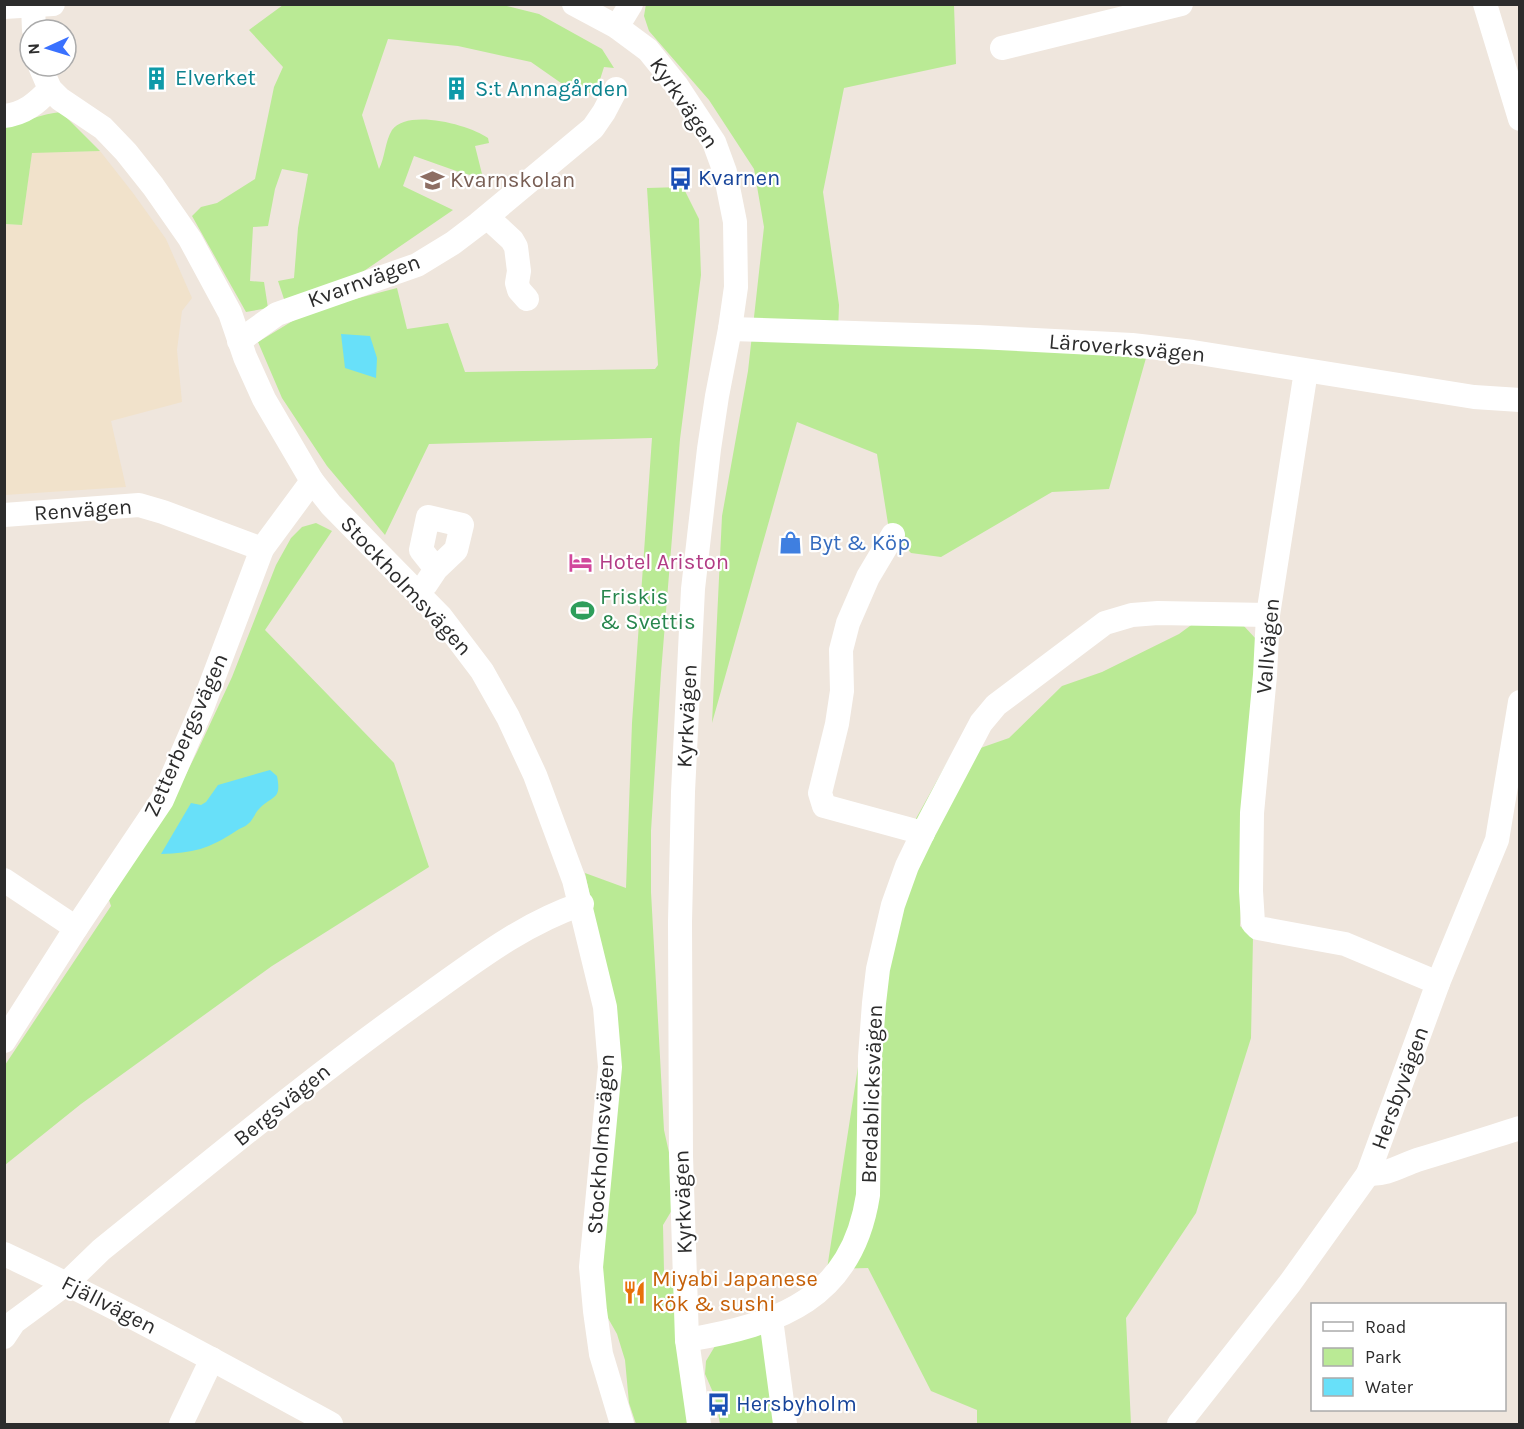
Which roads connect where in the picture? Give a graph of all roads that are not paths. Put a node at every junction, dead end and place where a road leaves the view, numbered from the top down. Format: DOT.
graph roads {
  1 [pos="574,4"];
  2 [pos="631,4"];
  3 [pos="1180,4"];
  4 [pos="1485,4"];
  5 [pos="4,7"];
  6 [pos="40,14"];
  7 [pos="617,27"];
  8 [pos="1002,48"];
  9 [pos="45,78"];
  10 [pos="50,89"];
  11 [pos="616,89"];
  12 [pos="4,116"];
  13 [pos="1520,119"];
  14 [pos="487,217"];
  15 [pos="527,299"];
  16 [pos="730,329"];
  17 [pos="239,341"];
  18 [pos="1306,371"];
  19 [pos="1520,400"];
  20 [pos="312,481"];
  21 [pos="4,515"];
  22 [pos="893,535"];
  23 [pos="262,549"];
  24 [pos="436,569"];
  25 [pos="418,592"];
  26 [pos="1268,615"];
  27 [pos="1520,702"];
  28 [pos="923,833"];
  29 [pos="4,880"];
  30 [pos="582,904"];
  31 [pos="76,928"];
  32 [pos="1438,983"];
  33 [pos="4,1041"];
  34 [pos="1520,1128"];
  35 [pos="1368,1173"];
  36 [pos="4,1254"];
  37 [pos="67,1283"];
  38 [pos="771,1319"];
  39 [pos="4,1337"];
  40 [pos="687,1340"];
  41 [pos="212,1359"];
  42 [pos="181,1425"];
  43 [pos="331,1425"];
  44 [pos="622,1425"];
  45 [pos="699,1425"];
  46 [pos="785,1425"];
  47 [pos="1179,1425"];
  1 -- 7 [label="street, Kyrkvägen"];
  2 -- 7 [label="street"];
  3 -- 8 [label="street"];
  4 -- 13 [label="street"];
  5 -- 6 [label="street"];
  7 -- 16 [label="street, Kyrkvägen"];
  9 -- 10 [label="street, Stockholmsvägen"];
  10 -- 12 [label="street"];
  10 -- 17 [label="street, Stockholmsvägen"];
  11 -- 14 [label="street, Kvarnvägen"];
  14 -- 15 [label="street"];
  14 -- 17 [label="street, Kvarnvägen"];
  16 -- 18 [label="street, Läroverksvägen"];
  16 -- 40 [label="street, Kyrkvägen"];
  17 -- 20 [label="street, Stockholmsvägen"];
  18 -- 19 [label="street, Läroverksvägen"];
  18 -- 26 [label="street, Vallvägen"];
  20 -- 23 [label="street, Zetterbergsvägen"];
  20 -- 25 [label="street, Stockholmsvägen"];
  21 -- 23 [label="street, Renvägen"];
  22 -- 28 [label="street"];
  23 -- 31 [label="street, Zetterbergsvägen"];
  24 -- 25 [label="street"];
  25 -- 30 [label="street, Stockholmsvägen"];
  26 -- 28 [label="street, Bredablicksvägen"];
  26 -- 32 [label="street, Vallvägen"];
  27 -- 32 [label="street, Hersbyvägen"];
  28 -- 38 [label="street, Bredablicksvägen"];
  29 -- 31 [label="street"];
  30 -- 37 [label="street, Bergsvägen"];
  30 -- 44 [label="street, Stockholmsvägen"];
  31 -- 33 [label="street, Zetterbergsvägen"];
  32 -- 35 [label="street, Hersbyvägen"];
  34 -- 35 [label="street"];
  35 -- 47 [label="street, Hersbyvägen"];
  36 -- 37 [label="street, Fjällvägen"];
  37 -- 39 [label="street, Bergsvägen"];
  37 -- 41 [label="street, Fjällvägen"];
  38 -- 40 [label="street, Bredablicksvägen"];
  38 -- 46 [label="street"];
  40 -- 45 [label="street, Kyrkvägen"];
  41 -- 42 [label="street"];
  41 -- 43 [label="street, Fjällvägen"];
}
